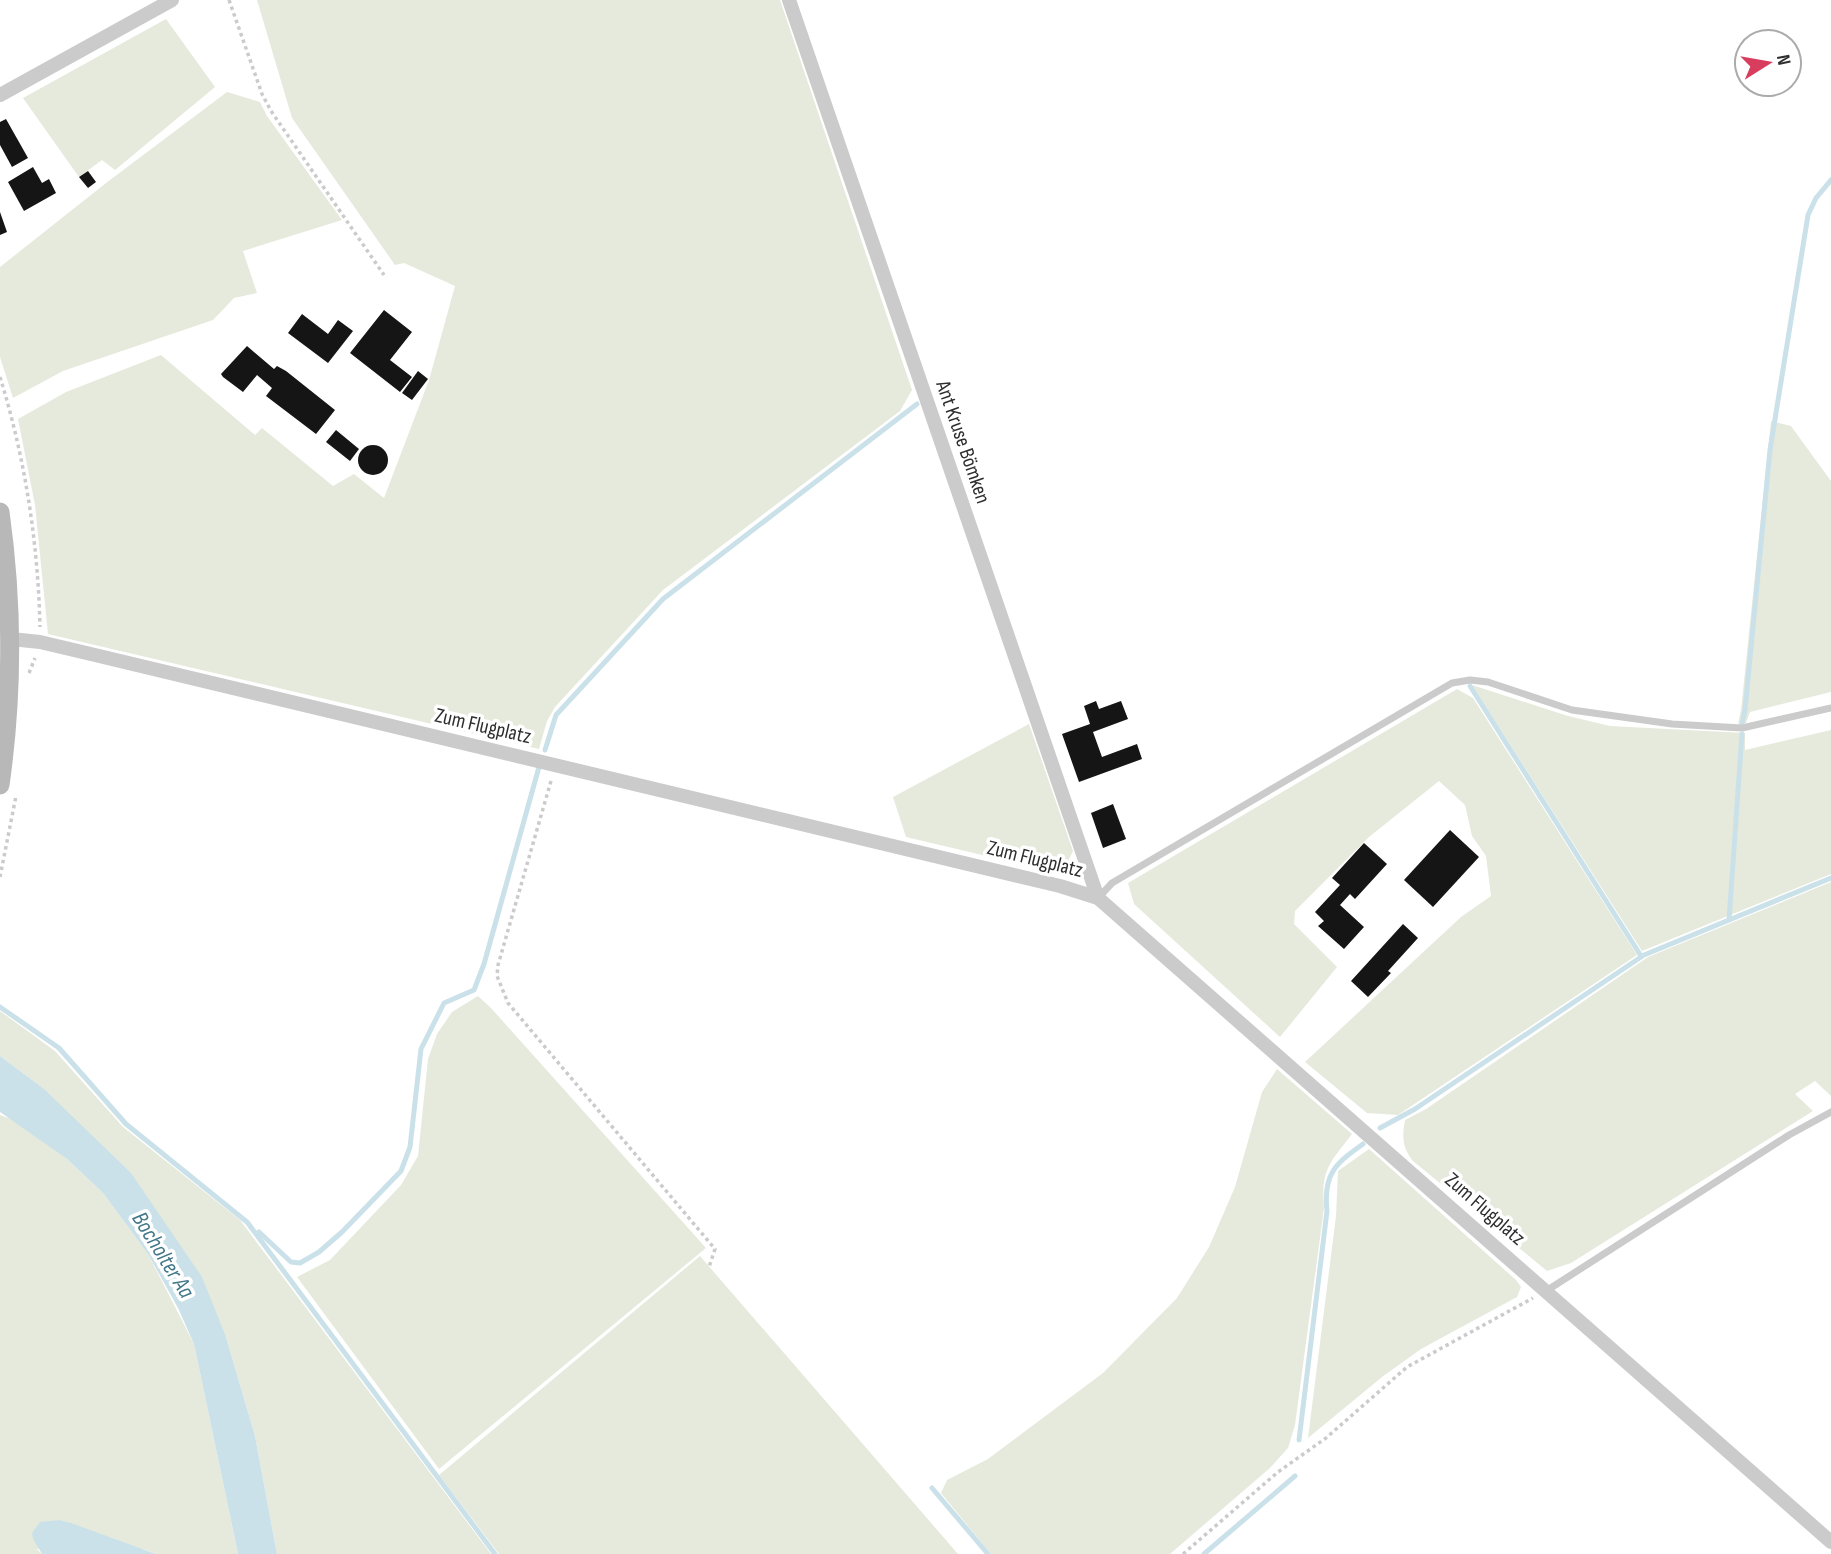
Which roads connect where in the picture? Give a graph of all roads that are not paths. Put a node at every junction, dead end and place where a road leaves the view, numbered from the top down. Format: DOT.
graph roads {
  1 [pos="172,0"];
  2 [pos="789,0"];
  3 [pos="0,95"];
  4 [pos="0,512"];
  5 [pos="11,639"];
  6 [pos="1831,708"];
  7 [pos="0,785"];
  8 [pos="1098,898"];
  9 [pos="1831,1112"];
  10 [pos="1546,1291"];
  11 [pos="1831,1542"];
  1 -- 3 [label="street"];
  2 -- 8 [label="street, Ant Kruse Bömken"];
  4 -- 5 [label="street"];
  5 -- 7 [label="street"];
  5 -- 8 [label="street, Zum Flugplatz"];
  6 -- 8 [label="lane"];
  8 -- 10 [label="street, Zum Flugplatz"];
  9 -- 10 [label="lane"];
  10 -- 11 [label="street, Zum Flugplatz"];
}
